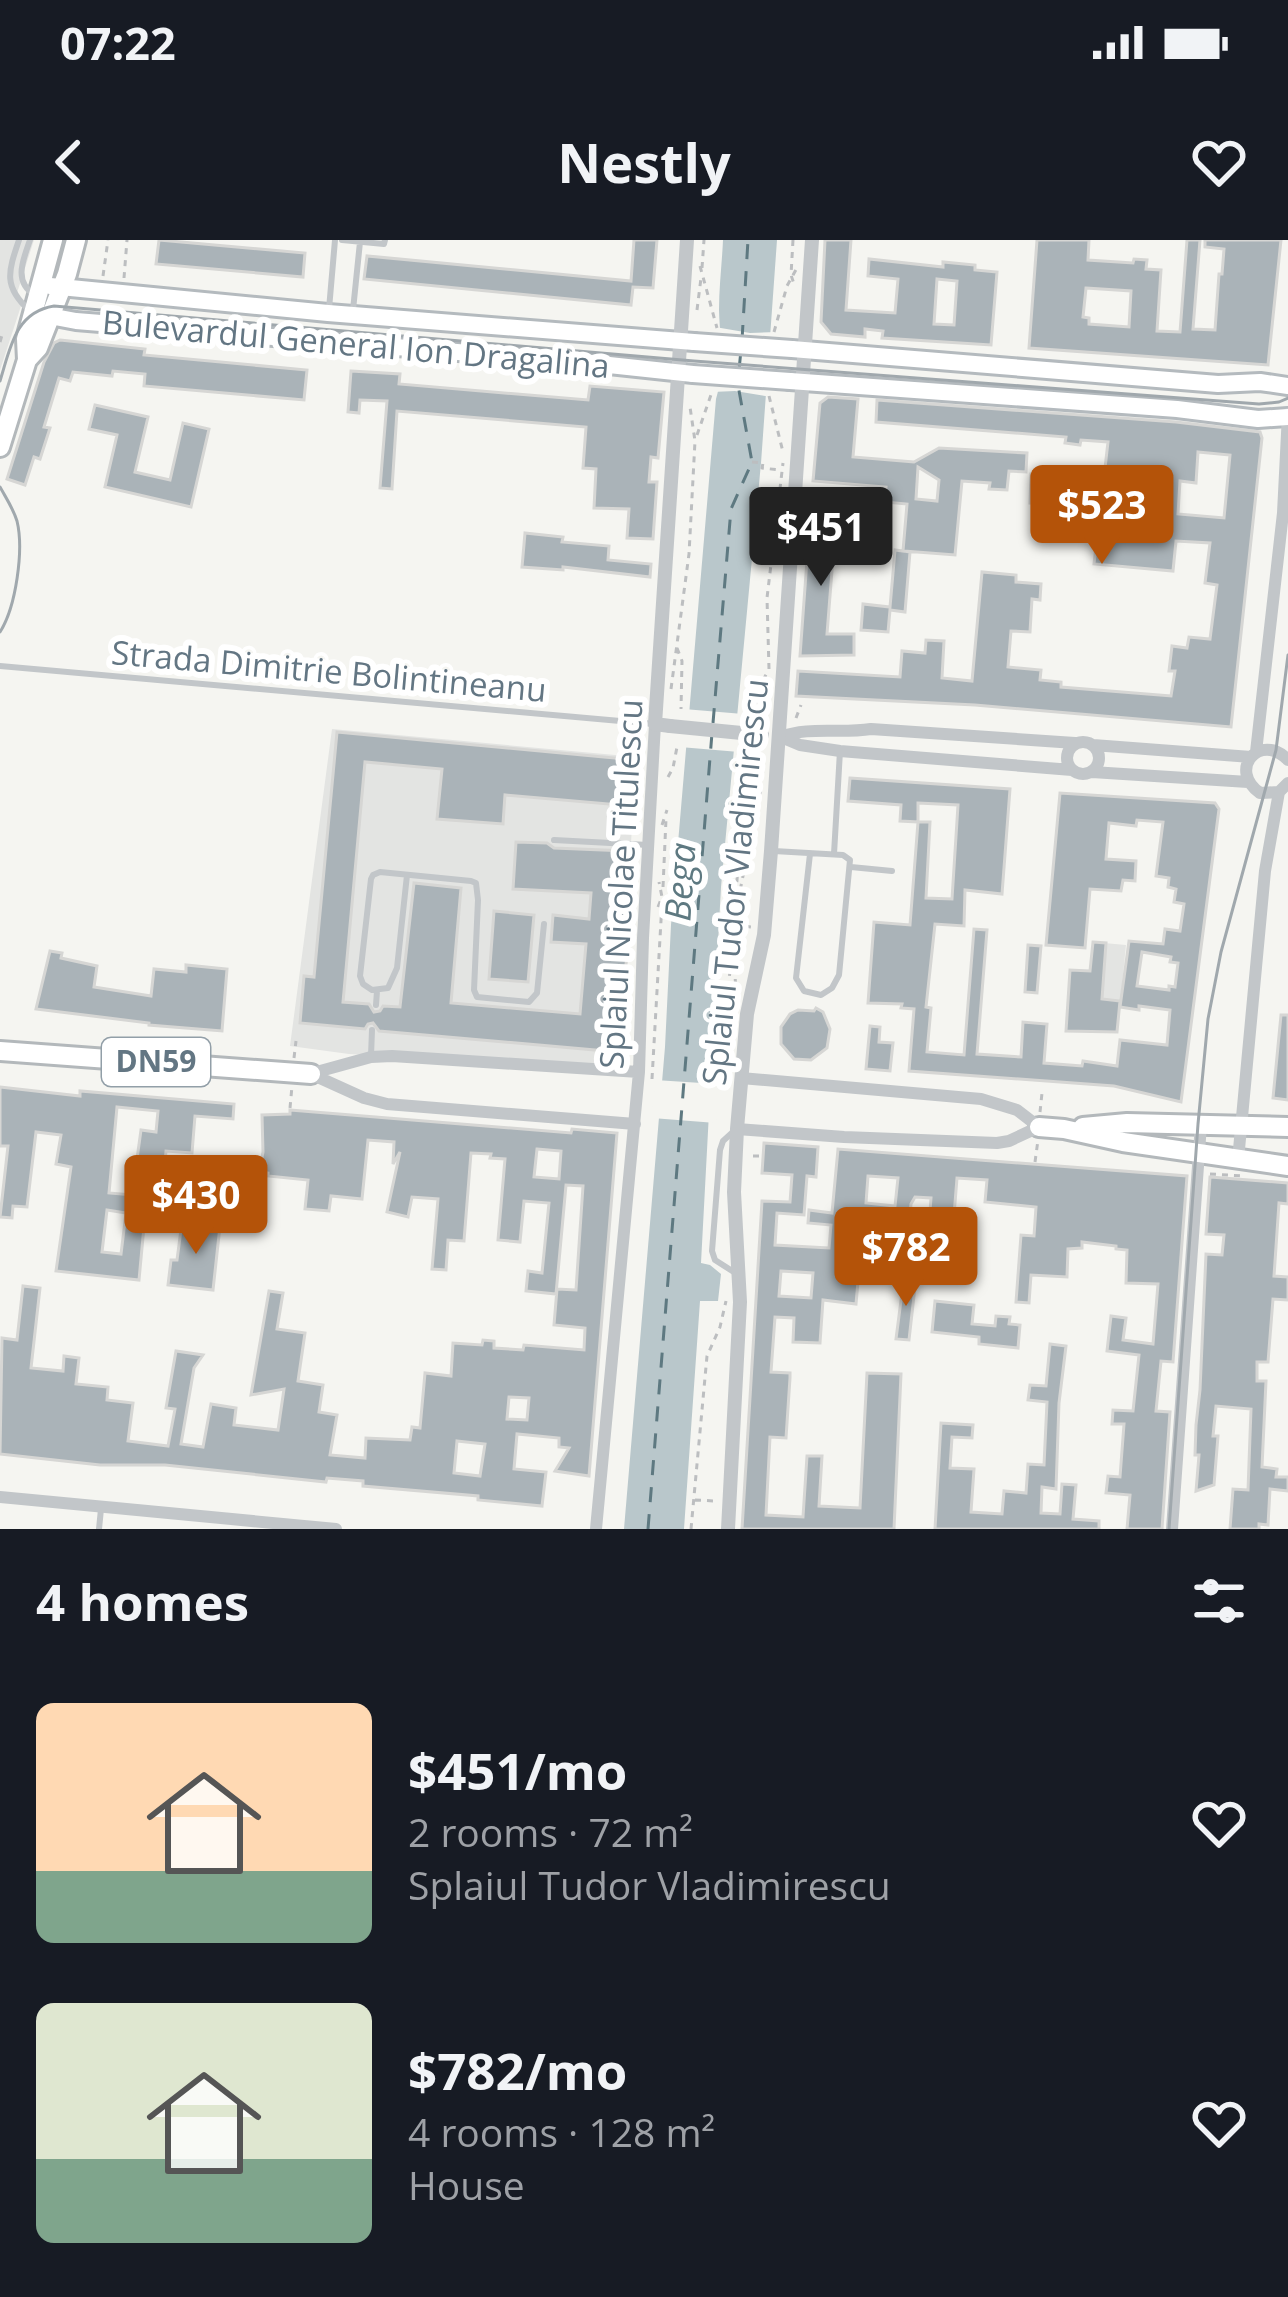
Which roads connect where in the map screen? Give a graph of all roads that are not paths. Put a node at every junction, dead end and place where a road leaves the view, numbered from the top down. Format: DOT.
graph roads {
  1 [pos="19,240"];
  2 [pos="30,240"];
  3 [pos="53,240"];
  4 [pos="76,240"];
  5 [pos="339,240"];
  6 [pos="385,240"];
  7 [pos="687,240"];
  8 [pos="812,240"];
  9 [pos="360,242"];
  10 [pos="21,275"];
  11 [pos="10,282"];
  12 [pos="61,288"];
  13 [pos="40,303"];
  14 [pos="328,313"];
  15 [pos="353,315"];
  16 [pos="688,342"];
  17 [pos="799,350"];
  18 [pos="686,374"];
  19 [pos="797,382"];
  20 [pos="1288,386"];
  21 [pos="1288,416"];
  22 [pos="0,447"];
  23 [pos="0,666"];
  24 [pos="662,725"];
  25 [pos="780,737"];
  26 [pos="1076,743"];
  27 [pos="1093,745"];
  28 [pos="840,752"];
  29 [pos="1254,754"];
  30 [pos="1288,760"];
  31 [pos="1072,770"];
  32 [pos="1092,772"];
  33 [pos="1248,782"];
  34 [pos="1285,786"];
  35 [pos="554,839"];
  36 [pos="647,845"];
  37 [pos="764,848"];
  38 [pos="810,854"];
  39 [pos="834,854"];
  40 [pos="851,867"];
  41 [pos="892,871"];
  42 [pos="407,874"];
  43 [pos="544,924"];
  44 [pos="377,992"];
  45 [pos="376,1005"];
  46 [pos="372,1030"];
  47 [pos="0,1051"];
  48 [pos="371,1058"];
  49 [pos="639,1072"];
  50 [pos="311,1074"];
  51 [pos="741,1078"];
  52 [pos="635,1124"];
  53 [pos="1201,1124"];
  54 [pos="1242,1125"];
  55 [pos="1288,1126"];
  56 [pos="1039,1127"];
  57 [pos="737,1129"];
  58 [pos="1064,1129"];
  59 [pos="1199,1163"];
  60 [pos="1288,1166"];
  61 [pos="1240,1168"];
  62 [pos="736,1273"];
  63 [pos="0,1497"];
  64 [pos="101,1507"];
  65 [pos="99,1529"];
  66 [pos="336,1529"];
  67 [pos="596,1529"];
  68 [pos="728,1529"];
  69 [pos="1172,1529"];
  1 -- 11 [label="lane"];
  2 -- 10 [label="lane"];
  3 -- 13 [label="main road"];
  4 -- 12 [label="main road"];
  5 -- 9 [label="lane"];
  5 -- 14 [label="lane"];
  6 -- 9 [label="lane"];
  7 -- 16 [label="street, Splaiul Nicolae Titulescu"];
  8 -- 17 [label="street, Splaiul Tudor Vladimirescu"];
  9 -- 15 [label="lane"];
  10 -- 11 [label="lane"];
  10 -- 13 [label="lane"];
  11 -- 13 [label="lane"];
  12 -- 13 [label="main road"];
  12 -- 13 [label="main road, Bulevardul General Ion Dragalina"];
  12 -- 14 [label="main road, Bulevardul General Ion Dragalina"];
  13 -- 18 [label="main road, Bulevardul General Ion Dragalina"];
  13 -- 22 [label="main road"];
  14 -- 15 [label="main road, Bulevardul General Ion Dragalina"];
  15 -- 16 [label="main road, Bulevardul General Ion Dragalina"];
  16 -- 17 [label="main road, Bulevardul General Ion Dragalina, bridge"];
  16 -- 18 [label="street, Splaiul Nicolae Titulescu"];
  17 -- 19 [label="street, Splaiul Tudor Vladimirescu"];
  17 -- 20 [label="main road"];
  18 -- 19 [label="main road, Bulevardul General Ion Dragalina, bridge"];
  18 -- 24 [label="street, Splaiul Nicolae Titulescu"];
  19 -- 21 [label="main road"];
  19 -- 25 [label="street, Splaiul Tudor Vladimirescu"];
  21 -- 29 [label="street"];
  23 -- 24 [label="lane, Strada Dimitrie Bolintineanu"];
  24 -- 25 [label="street, bridge"];
  24 -- 36 [label="street, Splaiul Nicolae Titulescu"];
  25 -- 26 [label="street"];
  25 -- 28 [label="street"];
  25 -- 37 [label="street, Splaiul Tudor Vladimirescu"];
  26 -- 27 [label="street"];
  26 -- 31 [label="street"];
  27 -- 29 [label="street"];
  27 -- 32 [label="street"];
  28 -- 31 [label="street"];
  28 -- 39 [label="lane"];
  29 -- 30 [label="street"];
  29 -- 33 [label="street"];
  31 -- 32 [label="street"];
  32 -- 33 [label="street"];
  33 -- 34 [label="street"];
  34 -- 54 [label="street"];
  35 -- 36 [label="lane"];
  36 -- 49 [label="street, Splaiul Nicolae Titulescu"];
  37 -- 38 [label="lane"];
  37 -- 51 [label="street, Splaiul Tudor Vladimirescu"];
  38 -- 39 [label="lane"];
  38 -- 40 [label="lane"];
  39 -- 40 [label="lane"];
  40 -- 41 [label="lane"];
  42 -- 43 [label="lane"];
  42 -- 44 [label="lane"];
  42 -- 44 [label="lane"];
  44 -- 45 [label="lane"];
  46 -- 48 [label="lane"];
  47 -- 50 [label="main road, DN59"];
  48 -- 49 [label="street"];
  48 -- 50 [label="street"];
  49 -- 52 [label="street, Splaiul Nicolae Titulescu"];
  50 -- 52 [label="street"];
  51 -- 56 [label="street"];
  51 -- 57 [label="street, Splaiul Tudor Vladimirescu"];
  52 -- 67 [label="street, Splaiul Nicolae Titulescu"];
  53 -- 54 [label="main road"];
  53 -- 58 [label="main road"];
  53 -- 59 [label="street"];
  54 -- 55 [label="main road"];
  54 -- 61 [label="street"];
  56 -- 57 [label="street"];
  56 -- 58 [label="main road"];
  57 -- 62 [label="street, Splaiul Tudor Vladimirescu"];
  57 -- 62 [label="lane"];
  58 -- 59 [label="main road"];
  59 -- 61 [label="main road"];
  59 -- 69 [label="street"];
  60 -- 61 [label="main road"];
  62 -- 68 [label="street, Splaiul Tudor Vladimirescu"];
  63 -- 64 [label="street"];
  64 -- 65 [label="lane"];
  64 -- 66 [label="street"];
}
